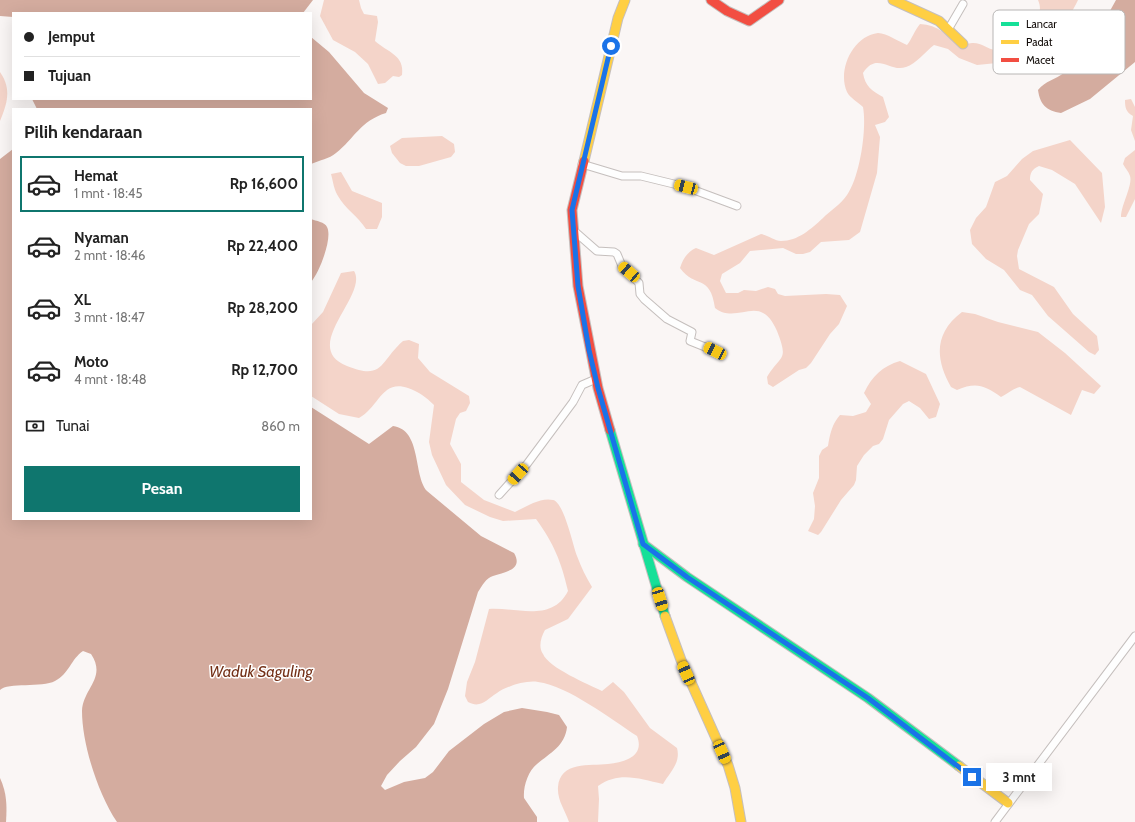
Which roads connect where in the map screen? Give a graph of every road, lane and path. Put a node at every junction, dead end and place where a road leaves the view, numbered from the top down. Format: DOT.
graph roads {
  1 [pos="625,0"];
  2 [pos="712,0"];
  3 [pos="779,0"];
  4 [pos="893,0"];
  5 [pos="963,4"];
  6 [pos="949,28"];
  7 [pos="963,44"];
  8 [pos="582,164"];
  9 [pos="737,206"];
  10 [pos="572,229"];
  11 [pos="715,351"];
  12 [pos="596,379"];
  13 [pos="500,495"];
  14 [pos="643,544"];
  15 [pos="1135,636"];
  16 [pos="1008,803"];
  17 [pos="741,822"];
  18 [pos="995,822"];
  1 -- 8 [label="street"];
  2 -- 3 [label="street"];
  4 -- 6 [label="street"];
  5 -- 6 [label="street"];
  6 -- 7 [label="street"];
  8 -- 9 [label="street"];
  8 -- 10 [label="street"];
  10 -- 11 [label="street"];
  10 -- 12 [label="street"];
  12 -- 13 [label="street"];
  12 -- 14 [label="street"];
  14 -- 16 [label="street"];
  14 -- 17 [label="street"];
  15 -- 16 [label="street"];
  16 -- 18 [label="street"];
}
